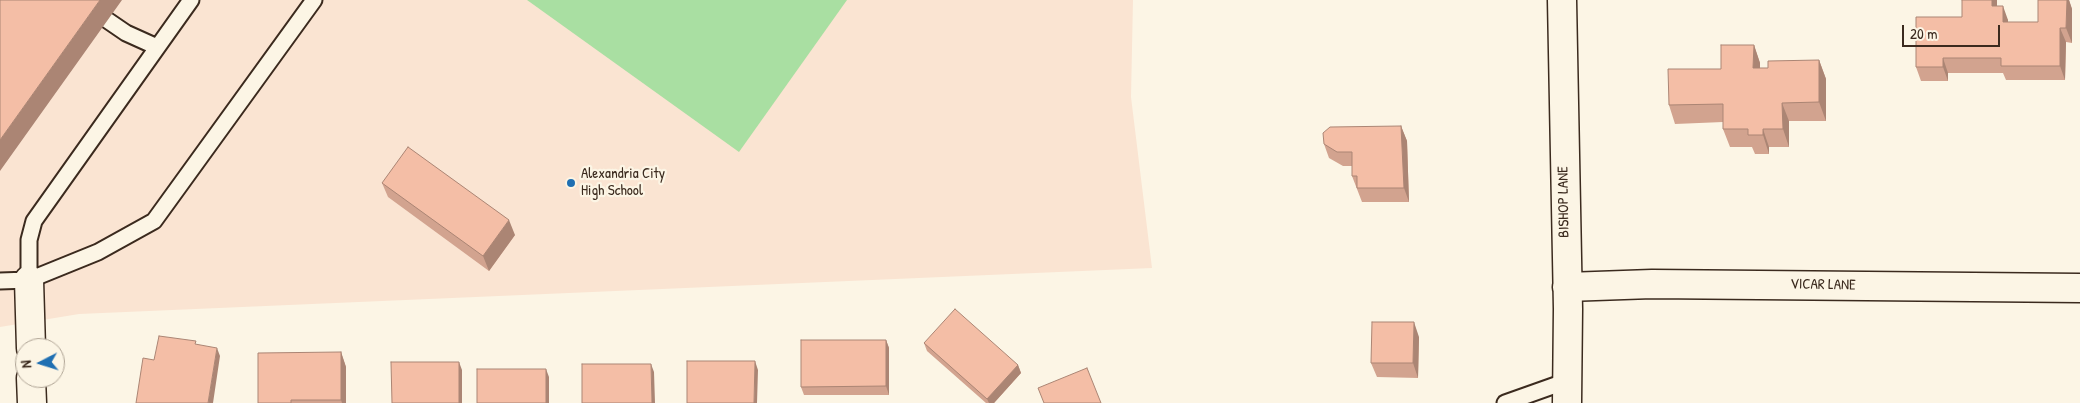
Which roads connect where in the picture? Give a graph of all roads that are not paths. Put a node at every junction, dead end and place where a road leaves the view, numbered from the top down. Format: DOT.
graph roads {
  1 [pos="191,0"];
  2 [pos="314,0"];
  3 [pos="1562,0"];
  4 [pos="107,20"];
  5 [pos="157,47"];
  6 [pos="29,280"];
  7 [pos="0,281"];
  8 [pos="1567,287"];
  9 [pos="2080,288"];
  10 [pos="31,338"];
  11 [pos="32,388"];
  12 [pos="1567,392"];
  13 [pos="32,403"];
  14 [pos="1505,403"];
  1 -- 5 [label="lane"];
  2 -- 6 [label="lane"];
  3 -- 8 [label="street, BISHOP LANE"];
  4 -- 5 [label="lane"];
  5 -- 6 [label="lane"];
  6 -- 7 [label="lane"];
  6 -- 10 [label="street"];
  8 -- 9 [label="street, VICAR LANE"];
  8 -- 12 [label="street, BISHOP LANE"];
  11 -- 13 [label="street"];
  12 -- 14 [label="lane"];
}
